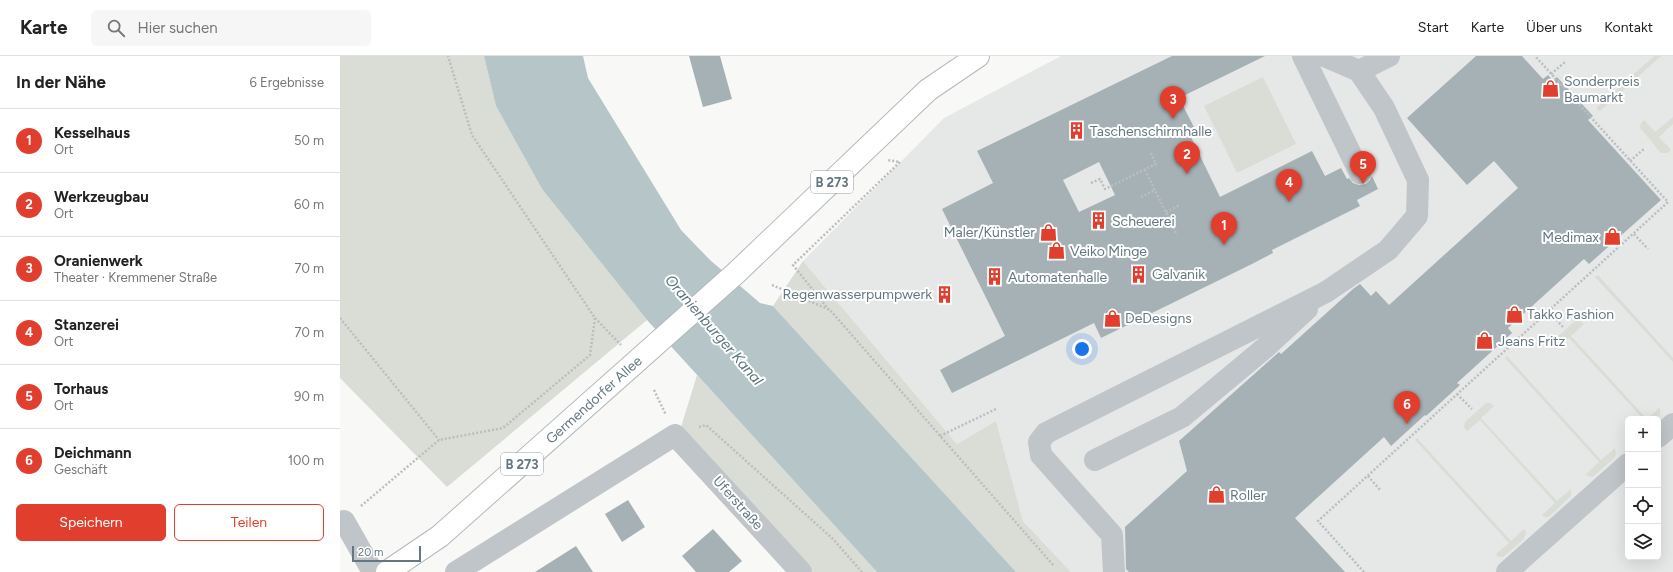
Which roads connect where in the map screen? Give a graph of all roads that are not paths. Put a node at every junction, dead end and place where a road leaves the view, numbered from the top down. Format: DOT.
graph roads {
  1 [pos="978,56"];
  2 [pos="1303,56"];
  3 [pos="1324,56"];
  4 [pos="1389,56"];
  5 [pos="1359,71"];
  6 [pos="1360,173"];
  7 [pos="1326,292"];
  8 [pos="1673,424"];
  9 [pos="1661,434"];
  10 [pos="1095,460"];
  11 [pos="1625,467"];
  12 [pos="344,521"];
  13 [pos="374,572"];
  14 [pos="387,572"];
  15 [pos="456,572"];
  16 [pos="801,572"];
  17 [pos="1114,572"];
  18 [pos="1507,572"];
  1 -- 14 [label="main road, Germendorfer Allee / B 273"];
  2 -- 6 [label="street"];
  3 -- 5 [label="street"];
  4 -- 5 [label="street"];
  5 -- 7 [label="street"];
  7 -- 10 [label="street"];
  7 -- 17 [label="street"];
  8 -- 9 [label="street"];
  11 -- 18 [label="street"];
  12 -- 13 [label="street"];
  15 -- 16 [label="street, Uferstraße"];
}
